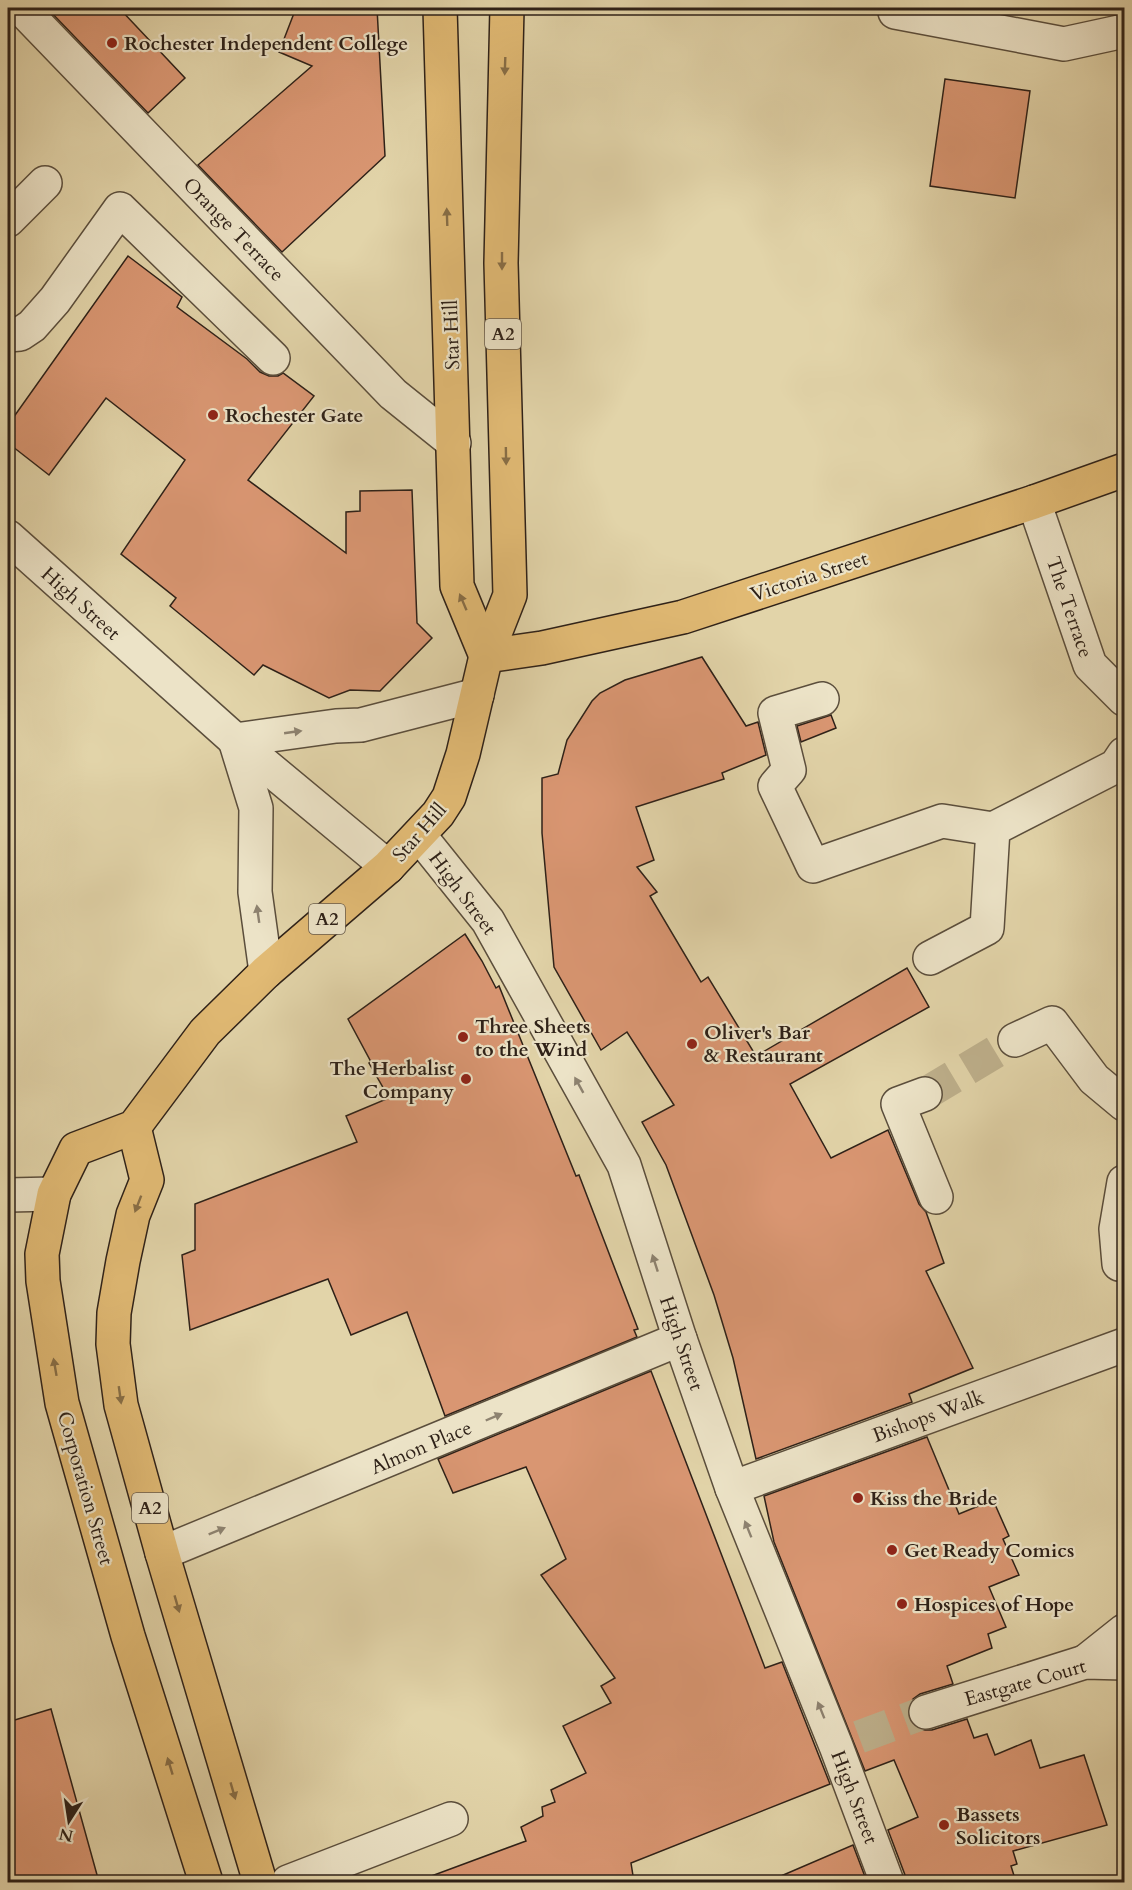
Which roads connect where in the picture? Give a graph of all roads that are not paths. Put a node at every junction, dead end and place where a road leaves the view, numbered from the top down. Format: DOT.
graph roads {
  1 [pos="21,8"];
  2 [pos="440,8"];
  3 [pos="507,8"];
  4 [pos="895,12"];
  5 [pos="1125,31"];
  6 [pos="45,183"];
  7 [pos="8,220"];
  8 [pos="8,335"];
  9 [pos="273,358"];
  10 [pos="454,443"];
  11 [pos="1125,470"];
  12 [pos="1034,502"];
  13 [pos="10,546"];
  14 [pos="486,656"];
  15 [pos="1120,687"];
  16 [pos="477,695"];
  17 [pos="822,699"];
  18 [pos="235,740"];
  19 [pos="1125,754"];
  20 [pos="993,829"];
  21 [pos="419,835"];
  22 [pos="388,867"];
  23 [pos="930,958"];
  24 [pos="266,972"];
  25 [pos="1015,1040"];
  26 [pos="925,1094"];
  27 [pos="1125,1104"];
  28 [pos="134,1128"];
  29 [pos="1125,1182"];
  30 [pos="54,1194"];
  31 [pos="8,1195"];
  32 [pos="936,1197"];
  33 [pos="1119,1264"];
  34 [pos="680,1339"];
  35 [pos="1125,1345"];
  36 [pos="732,1488"];
  37 [pos="162,1553"];
  38 [pos="1125,1631"];
  39 [pos="1085,1662"];
  40 [pos="1125,1663"];
  41 [pos="926,1712"];
  42 [pos="451,1819"];
  43 [pos="206,1882"];
  44 [pos="260,1882"];
  45 [pos="288,1882"];
  46 [pos="887,1882"];
  1 -- 10 [label="street, Orange Terrace"];
  10 -- 2 [label="main road, Star Hill, one-way"];
  3 -- 14 [label="main road, Star Hill / A2, one-way"];
  4 -- 5 [label="street"];
  6 -- 7 [label="street"];
  8 -- 9 [label="street"];
  14 -- 10 [label="main road, Star Hill, one-way"];
  11 -- 12 [label="main road, Victoria Street"];
  12 -- 14 [label="main road, Victoria Street"];
  12 -- 15 [label="street, The Terrace"];
  13 -- 18 [label="street, High Street"];
  14 -- 16 [label="main road, Star Hill / A2"];
  18 -- 16 [label="street, one-way"];
  16 -- 21 [label="main road, Star Hill / A2"];
  17 -- 20 [label="street"];
  18 -- 22 [label="street, High Street"];
  24 -- 18 [label="street, one-way"];
  19 -- 20 [label="street"];
  20 -- 23 [label="street"];
  21 -- 22 [label="main road, Star Hill / A2"];
  34 -- 21 [label="street, High Street, one-way"];
  22 -- 24 [label="main road, A2"];
  24 -- 28 [label="main road, A2"];
  25 -- 27 [label="street"];
  26 -- 32 [label="street"];
  28 -- 30 [label="main road, Corporation Street"];
  28 -- 37 [label="main road, A2, one-way"];
  29 -- 33 [label="street"];
  30 -- 31 [label="street"];
  43 -- 30 [label="main road, Corporation Street, one-way"];
  34 -- 36 [label="street, High Street"];
  37 -- 34 [label="street, Almon Place, one-way"];
  35 -- 36 [label="street, Bishops Walk"];
  46 -- 36 [label="street, High Street, one-way"];
  37 -- 44 [label="main road, A2, one-way"];
  38 -- 39 [label="street"];
  39 -- 40 [label="street, Eastgate Court"];
  39 -- 41 [label="street, Eastgate Court"];
  42 -- 45 [label="street"];
}
